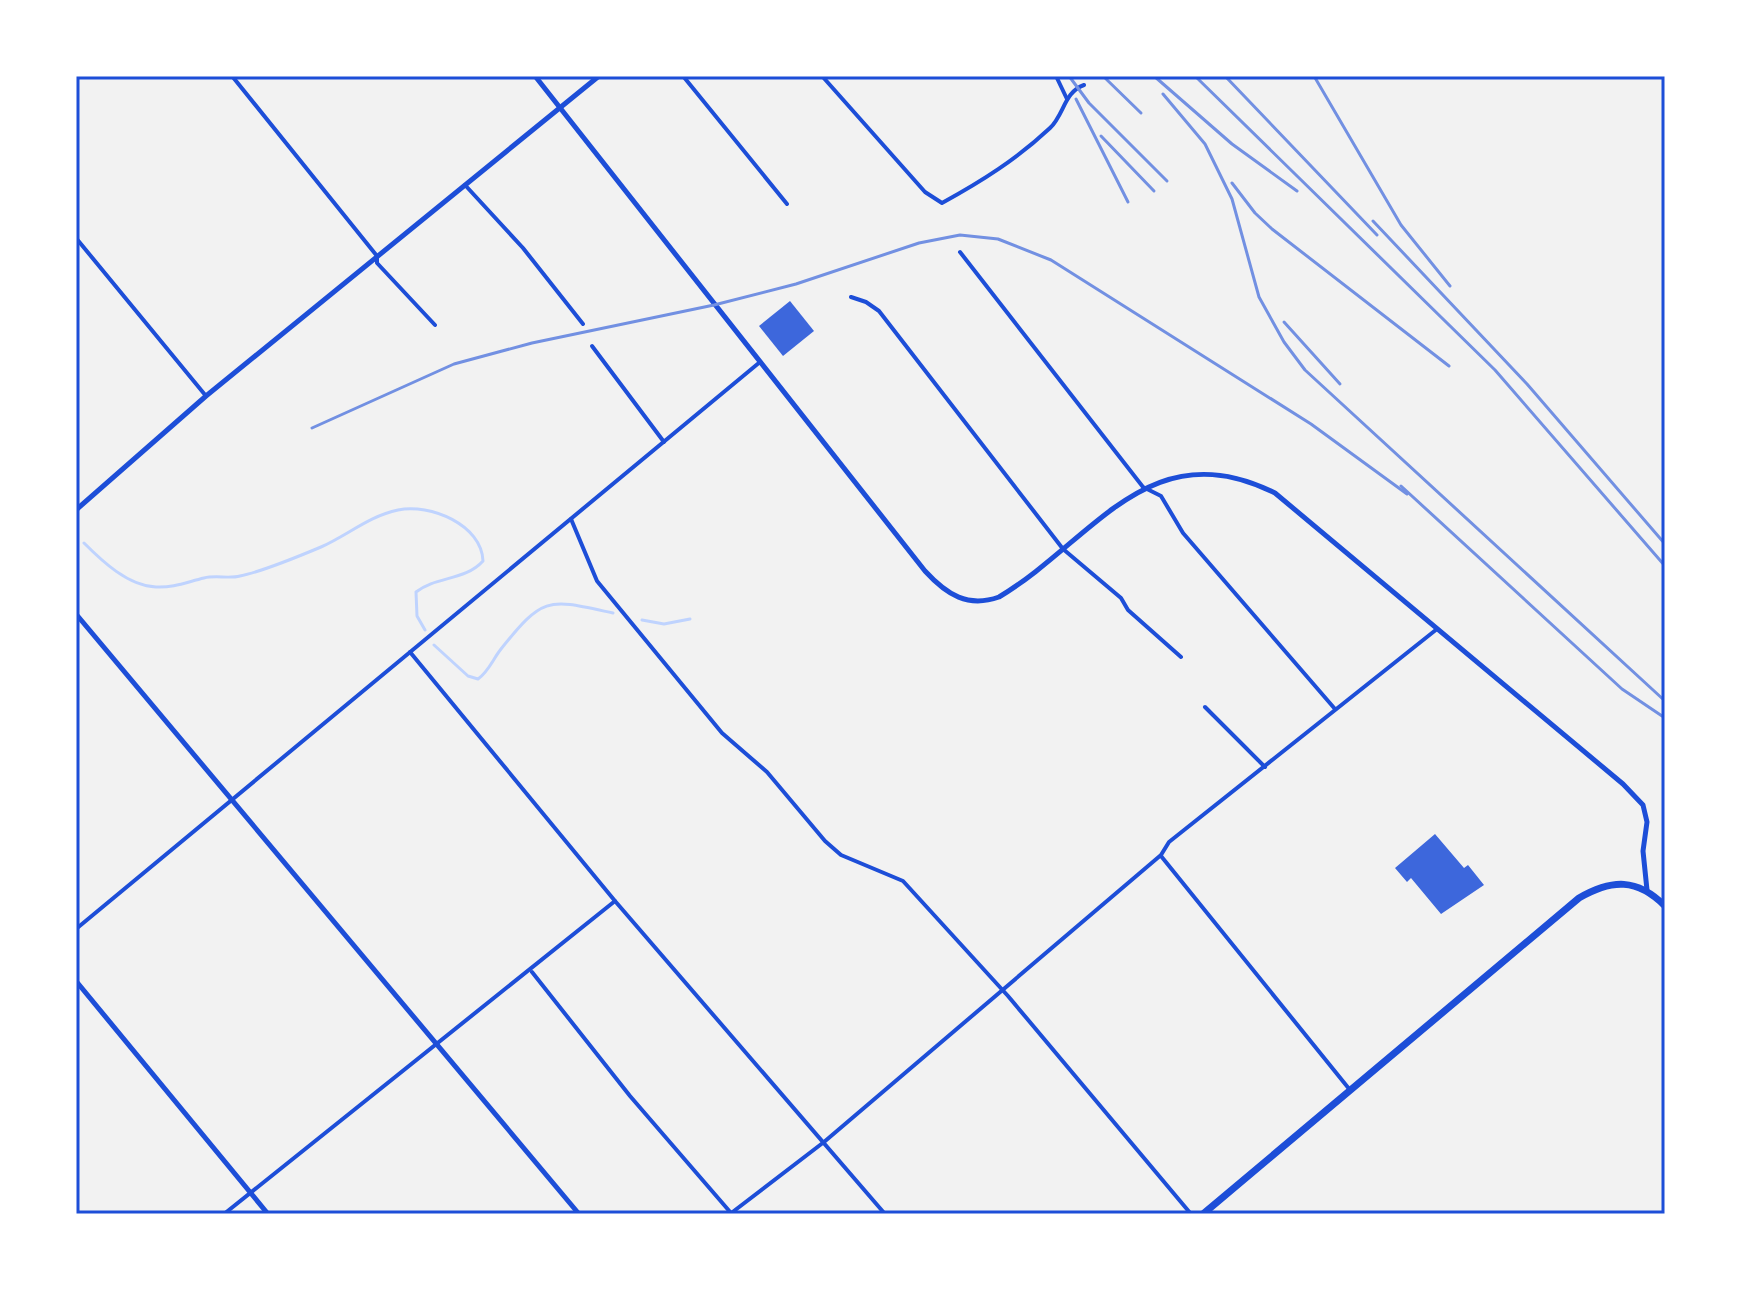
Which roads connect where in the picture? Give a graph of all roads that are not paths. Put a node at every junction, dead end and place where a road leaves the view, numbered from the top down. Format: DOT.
graph roads {
  1 [pos="232,76"];
  2 [pos="535,76"];
  3 [pos="599,76"];
  4 [pos="683,76"];
  5 [pos="822,76"];
  6 [pos="1056,76"];
  7 [pos="1084,85"];
  8 [pos="1067,99"];
  9 [pos="560,108"];
  10 [pos="465,185"];
  11 [pos="787,204"];
  12 [pos="76,238"];
  13 [pos="960,252"];
  14 [pos="377,256"];
  15 [pos="851,297"];
  16 [pos="583,324"];
  17 [pos="435,325"];
  18 [pos="592,346"];
  19 [pos="760,362"];
  20 [pos="206,396"];
  21 [pos="664,442"];
  22 [pos="1143,487"];
  23 [pos="76,510"];
  24 [pos="571,519"];
  25 [pos="1063,549"];
  26 [pos="76,614"];
  27 [pos="1437,629"];
  28 [pos="410,652"];
  29 [pos="1181,657"];
  30 [pos="1205,707"];
  31 [pos="1335,709"];
  32 [pos="1265,767"];
  33 [pos="232,799"];
  34 [pos="1161,855"];
  35 [pos="1647,890"];
  36 [pos="615,901"];
  37 [pos="1665,906"];
  38 [pos="76,929"];
  39 [pos="532,972"];
  40 [pos="76,981"];
  41 [pos="1000,990"];
  42 [pos="438,1046"];
  43 [pos="1350,1090"];
  44 [pos="824,1142"];
  45 [pos="250,1193"];
  46 [pos="224,1214"];
  47 [pos="268,1214"];
  48 [pos="579,1214"];
  49 [pos="731,1214"];
  50 [pos="885,1214"];
  51 [pos="1191,1214"];
  52 [pos="1203,1214"];
  1 -- 14 [label="street"];
  2 -- 9 [label="street"];
  3 -- 9 [label="street"];
  4 -- 11 [label="street"];
  5 -- 8 [label="street"];
  6 -- 8 [label="street"];
  7 -- 8 [label="street"];
  9 -- 10 [label="street"];
  9 -- 19 [label="street"];
  10 -- 14 [label="street"];
  10 -- 16 [label="street"];
  12 -- 20 [label="street"];
  13 -- 22 [label="street"];
  14 -- 17 [label="street"];
  14 -- 20 [label="street"];
  15 -- 25 [label="street"];
  18 -- 21 [label="street"];
  19 -- 21 [label="street"];
  19 -- 25 [label="street"];
  20 -- 23 [label="street"];
  21 -- 24 [label="street"];
  22 -- 25 [label="street"];
  22 -- 27 [label="street"];
  22 -- 31 [label="street"];
  24 -- 28 [label="street"];
  24 -- 41 [label="street"];
  25 -- 29 [label="street"];
  26 -- 33 [label="street"];
  27 -- 31 [label="street"];
  27 -- 35 [label="street"];
  28 -- 33 [label="street"];
  28 -- 36 [label="street"];
  30 -- 32 [label="street"];
  31 -- 32 [label="street"];
  32 -- 34 [label="street"];
  33 -- 38 [label="street"];
  33 -- 42 [label="street"];
  34 -- 41 [label="street"];
  34 -- 43 [label="street"];
  35 -- 37 [label="highway"];
  35 -- 43 [label="highway"];
  36 -- 39 [label="street"];
  36 -- 44 [label="street"];
  39 -- 42 [label="street"];
  39 -- 49 [label="street"];
  40 -- 45 [label="street"];
  41 -- 44 [label="street"];
  41 -- 51 [label="street"];
  42 -- 45 [label="street"];
  42 -- 48 [label="street"];
  43 -- 52 [label="highway"];
  44 -- 49 [label="street"];
  44 -- 50 [label="street"];
  45 -- 46 [label="street"];
  45 -- 47 [label="street"];
}
